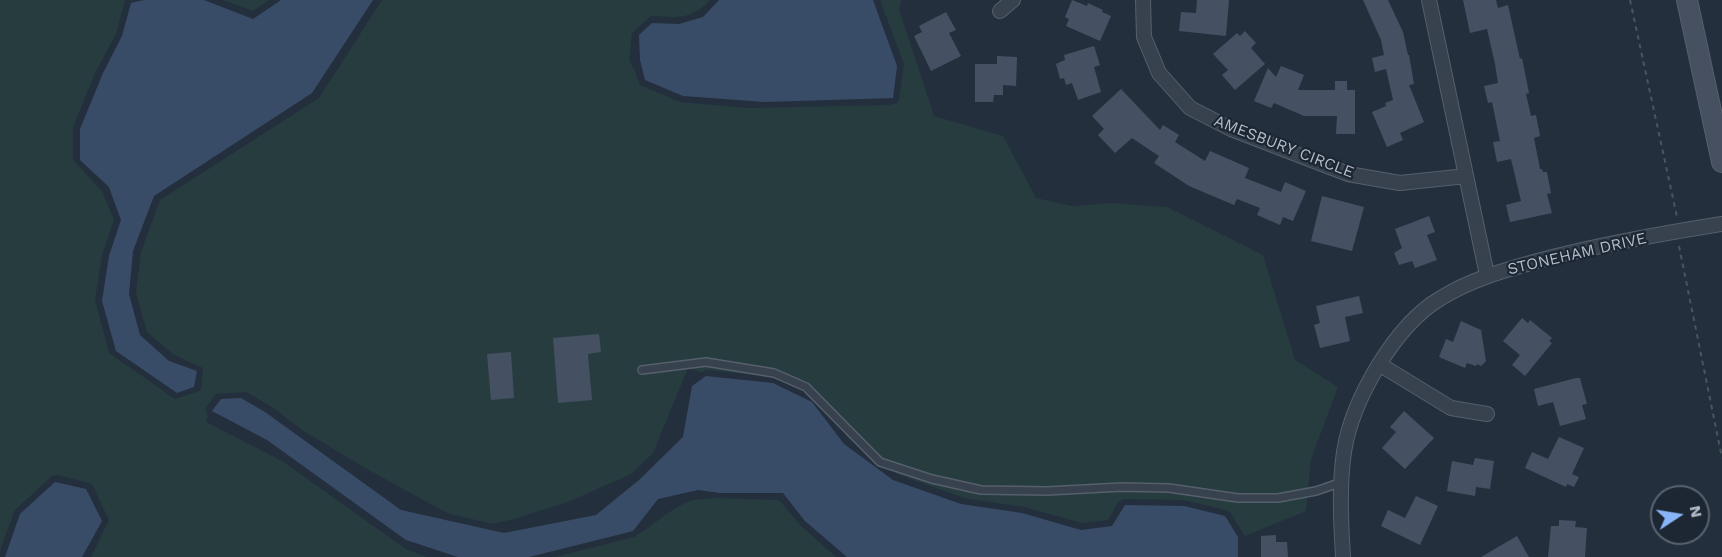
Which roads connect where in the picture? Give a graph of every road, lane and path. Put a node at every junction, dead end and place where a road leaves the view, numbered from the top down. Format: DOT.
graph roads {
  1 [pos="1013,0"];
  2 [pos="1143,0"];
  3 [pos="1429,0"];
  4 [pos="1630,0"];
  5 [pos="1687,0"];
  6 [pos="1000,11"];
  7 [pos="1722,162"];
  8 [pos="1467,176"];
  9 [pos="1678,224"];
  10 [pos="1722,224"];
  11 [pos="1679,243"];
  12 [pos="1487,275"];
  13 [pos="1379,364"];
  14 [pos="642,370"];
  15 [pos="1487,414"];
  16 [pos="1722,458"];
  17 [pos="1342,482"];
  18 [pos="1344,557"];
  1 -- 6 [label="street"];
  2 -- 8 [label="street, AMESBURY CIRCLE"];
  3 -- 8 [label="street"];
  4 -- 9 [label="path"];
  5 -- 7 [label="main road"];
  8 -- 12 [label="street"];
  10 -- 12 [label="street, STONEHAM DRIVE"];
  11 -- 16 [label="path"];
  12 -- 13 [label="street, STONEHAM DRIVE"];
  13 -- 15 [label="street"];
  13 -- 17 [label="street, STONEHAM DRIVE"];
  14 -- 17 [label="lane"];
  17 -- 18 [label="street, STONEHAM DRIVE"];
}
